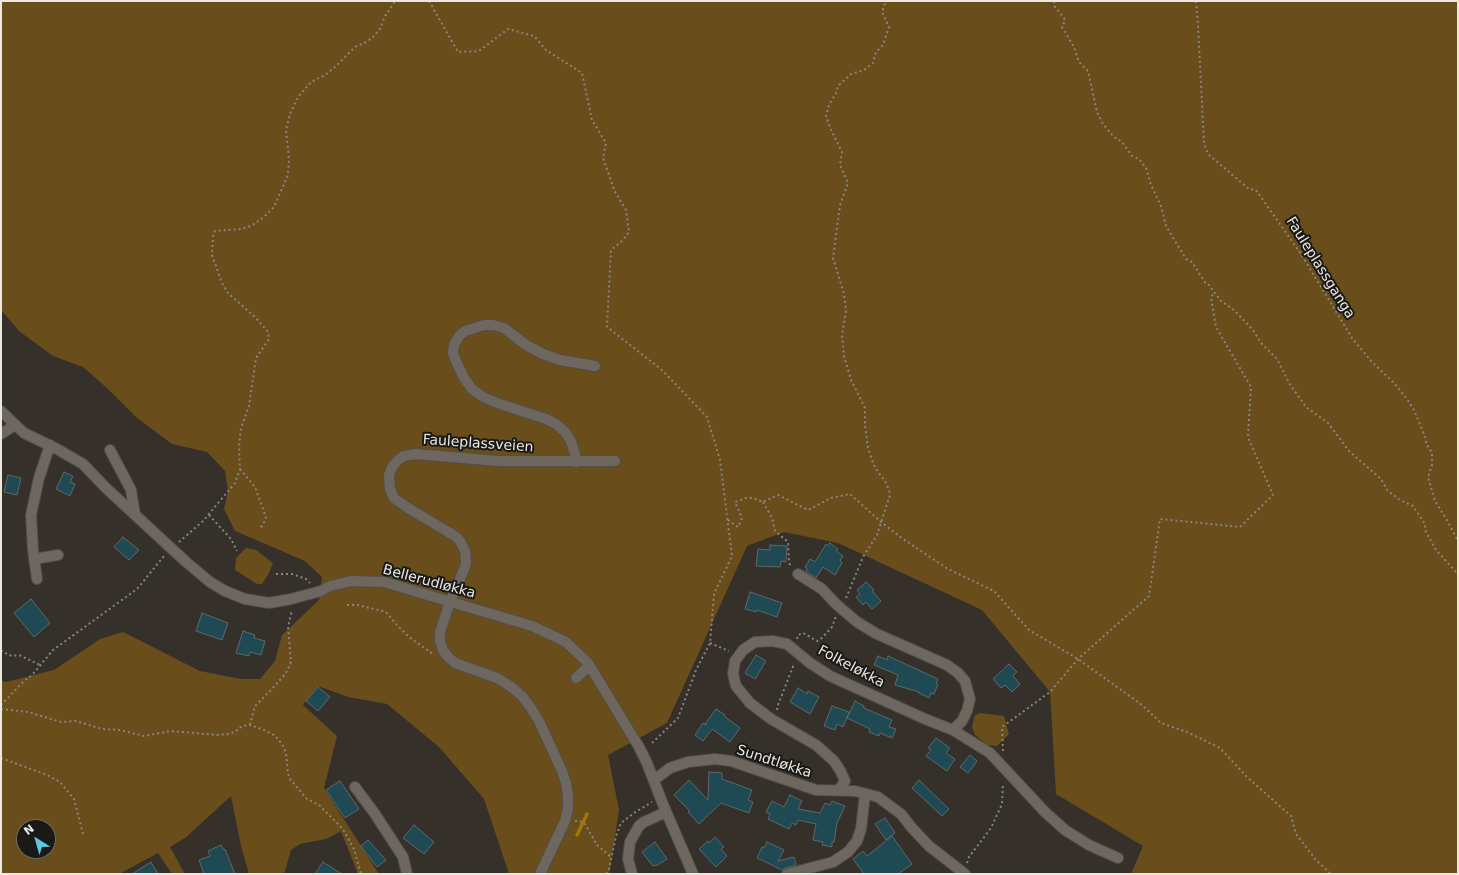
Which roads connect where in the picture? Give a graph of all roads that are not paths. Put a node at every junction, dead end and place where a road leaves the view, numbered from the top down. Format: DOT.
graph roads {
  1 [pos="594,366"];
  2 [pos="1,411"];
  3 [pos="15,425"];
  4 [pos="1,434"];
  5 [pos="50,445"];
  6 [pos="110,450"];
  7 [pos="615,461"];
  8 [pos="576,462"];
  9 [pos="135,515"];
  10 [pos="58,555"];
  11 [pos="34,559"];
  12 [pos="798,574"];
  13 [pos="37,580"];
  14 [pos="450,602"];
  15 [pos="589,666"];
  16 [pos="576,678"];
  17 [pos="953,730"];
  18 [pos="654,780"];
  19 [pos="355,787"];
  20 [pos="839,790"];
  21 [pos="865,794"];
  22 [pos="666,812"];
  23 [pos="1118,858"];
  24 [pos="407,874"];
  25 [pos="540,874"];
  26 [pos="632,874"];
  27 [pos="693,874"];
  28 [pos="787,874"];
  29 [pos="965,874"];
  1 -- 8 [label="street"];
  2 -- 3 [label="street, Bellerudløkka"];
  3 -- 4 [label="street"];
  3 -- 5 [label="street, Bellerudløkka"];
  5 -- 9 [label="street, Bellerudløkka"];
  5 -- 11 [label="street"];
  6 -- 9 [label="street"];
  7 -- 8 [label="street, Fauleplassveien"];
  8 -- 14 [label="street, Fauleplassveien"];
  9 -- 14 [label="street, Bellerudløkka"];
  10 -- 11 [label="street"];
  11 -- 13 [label="street"];
  12 -- 17 [label="street"];
  14 -- 15 [label="street, Bellerudløkka"];
  14 -- 25 [label="street, Fauleplassveien"];
  15 -- 16 [label="street"];
  15 -- 18 [label="street, Bellerudløkka"];
  17 -- 20 [label="street, Folkeløkka"];
  17 -- 23 [label="street, Folkeløkka"];
  18 -- 20 [label="street, Sundtløkka"];
  18 -- 22 [label="street, Bellerudløkka"];
  19 -- 24 [label="street"];
  20 -- 21 [label="street, Sundtløkka"];
  21 -- 28 [label="street"];
  21 -- 29 [label="street, Sundtløkka"];
  22 -- 26 [label="street"];
  22 -- 27 [label="street, Bellerudløkka"];
}
